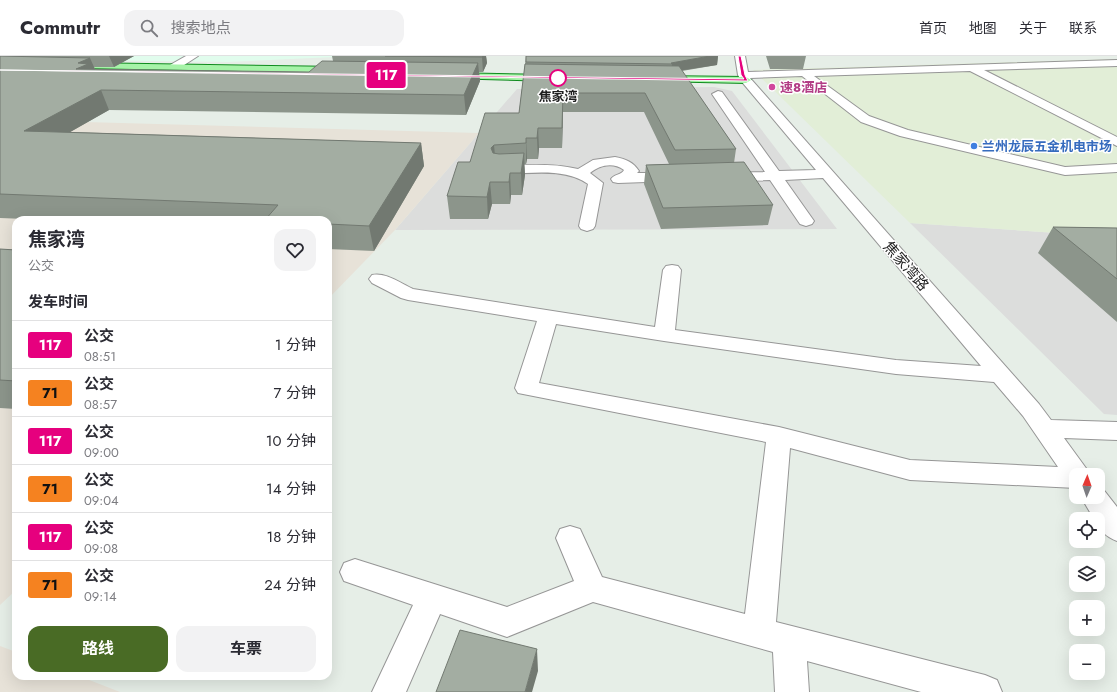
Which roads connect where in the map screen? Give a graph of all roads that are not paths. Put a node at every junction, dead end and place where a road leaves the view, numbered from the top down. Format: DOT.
graph roads {
  1 [pos="193,56"];
  2 [pos="740,56"];
  3 [pos="1117,63"];
  4 [pos="174,67"];
  5 [pos="970,67"];
  6 [pos="440,73"];
  7 [pos="804,73"];
  8 [pos="563,75"];
  9 [pos="646,76"];
  10 [pos="745,77"];
  11 [pos="718,94"];
  12 [pos="1117,142"];
  13 [pos="1117,168"];
  14 [pos="501,170"];
  15 [pos="581,173"];
  16 [pos="827,174"];
  17 [pos="775,176"];
  18 [pos="691,177"];
  19 [pos="714,177"];
  20 [pos="622,178"];
  21 [pos="596,183"];
  22 [pos="806,221"];
  23 [pos="587,226"];
  24 [pos="672,270"];
  25 [pos="378,279"];
  26 [pos="548,316"];
  27 [pos="664,335"];
  28 [pos="1001,375"];
  29 [pos="1044,428"];
  30 [pos="1117,431"];
  31 [pos="779,436"];
  32 [pos="1073,468"];
  33 [pos="1069,478"];
  34 [pos="1099,504"];
  35 [pos="1117,529"];
  36 [pos="570,538"];
  37 [pos="355,572"];
  38 [pos="592,588"];
  39 [pos="432,597"];
  40 [pos="774,638"];
  41 [pos="973,690"];
  42 [pos="389,692"];
  43 [pos="792,692"];
  1 -- 4 [label="street"];
  2 -- 10 [label="street"];
  3 -- 5 [label="street"];
  4 -- 4 [label="main road"];
  5 -- 7 [label="street"];
  5 -- 12 [label="street"];
  6 -- 8 [label="main road"];
  7 -- 10 [label="street"];
  7 -- 13 [label="street"];
  9 -- 10 [label="main road"];
  10 -- 16 [label="street, 焦家湾路"];
  11 -- 17 [label="street"];
  14 -- 15 [label="street"];
  15 -- 20 [label="street"];
  15 -- 21 [label="street"];
  16 -- 17 [label="street"];
  16 -- 28 [label="street, 焦家湾路"];
  17 -- 19 [label="street"];
  17 -- 22 [label="street"];
  18 -- 20 [label="street"];
  20 -- 21 [label="street"];
  21 -- 23 [label="street"];
  24 -- 27 [label="street"];
  25 -- 26 [label="street"];
  26 -- 27 [label="street"];
  26 -- 31 [label="street"];
  27 -- 28 [label="street"];
  28 -- 29 [label="street, 焦家湾路"];
  29 -- 30 [label="street"];
  29 -- 32 [label="street, 焦家湾路"];
  31 -- 33 [label="street"];
  31 -- 40 [label="street"];
  34 -- 35 [label="street"];
  36 -- 38 [label="street"];
  37 -- 39 [label="street"];
  38 -- 39 [label="street"];
  38 -- 40 [label="street"];
  39 -- 42 [label="street"];
  40 -- 41 [label="street"];
  40 -- 43 [label="street"];
}
